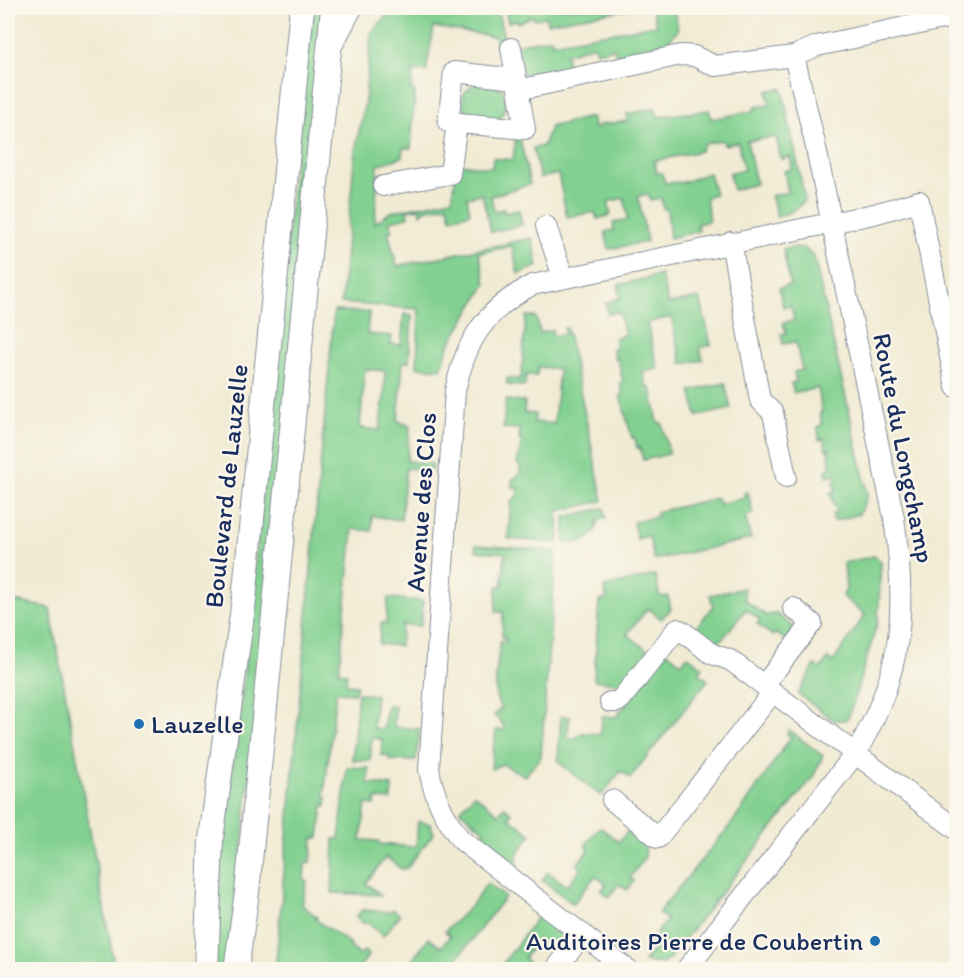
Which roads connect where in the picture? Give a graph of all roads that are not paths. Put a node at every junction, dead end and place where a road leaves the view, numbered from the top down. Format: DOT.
graph roads {
  1 [pos="302,8"];
  2 [pos="333,8"];
  3 [pos="352,8"];
  4 [pos="957,16"];
  5 [pos="511,48"];
  6 [pos="329,52"];
  7 [pos="794,56"];
  8 [pos="516,85"];
  9 [pos="457,123"];
  10 [pos="382,186"];
  11 [pos="832,222"];
  12 [pos="546,226"];
  13 [pos="731,242"];
  14 [pos="563,277"];
  15 [pos="957,387"];
  16 [pos="786,477"];
  17 [pos="793,608"];
  18 [pos="768,688"];
  19 [pos="610,702"];
  20 [pos="855,754"];
  21 [pos="612,800"];
  22 [pos="957,829"];
  23 [pos="583,934"];
  24 [pos="206,969"];
  25 [pos="236,969"];
  26 [pos="555,969"];
  27 [pos="628,969"];
  28 [pos="686,969"];
  1 -- 24 [label="main road, Boulevard de Lauzelle"];
  2 -- 6 [label="main road"];
  3 -- 6 [label="street"];
  4 -- 7 [label="street"];
  5 -- 8 [label="street"];
  6 -- 25 [label="main road"];
  7 -- 8 [label="street"];
  7 -- 11 [label="street, Route du Longchamp"];
  8 -- 9 [label="street"];
  8 -- 9 [label="street"];
  9 -- 10 [label="street"];
  11 -- 13 [label="street, Avenue des Clos"];
  11 -- 15 [label="street, Avenue des Clos"];
  11 -- 20 [label="street, Route du Longchamp"];
  12 -- 14 [label="street"];
  13 -- 14 [label="street, Avenue des Clos"];
  13 -- 16 [label="street"];
  14 -- 23 [label="street, Avenue des Clos"];
  17 -- 18 [label="street"];
  18 -- 19 [label="street"];
  18 -- 20 [label="street"];
  18 -- 21 [label="street"];
  20 -- 22 [label="street"];
  20 -- 28 [label="street, Route du Longchamp"];
  23 -- 26 [label="street"];
  23 -- 27 [label="street, Avenue des Clos"];
}
